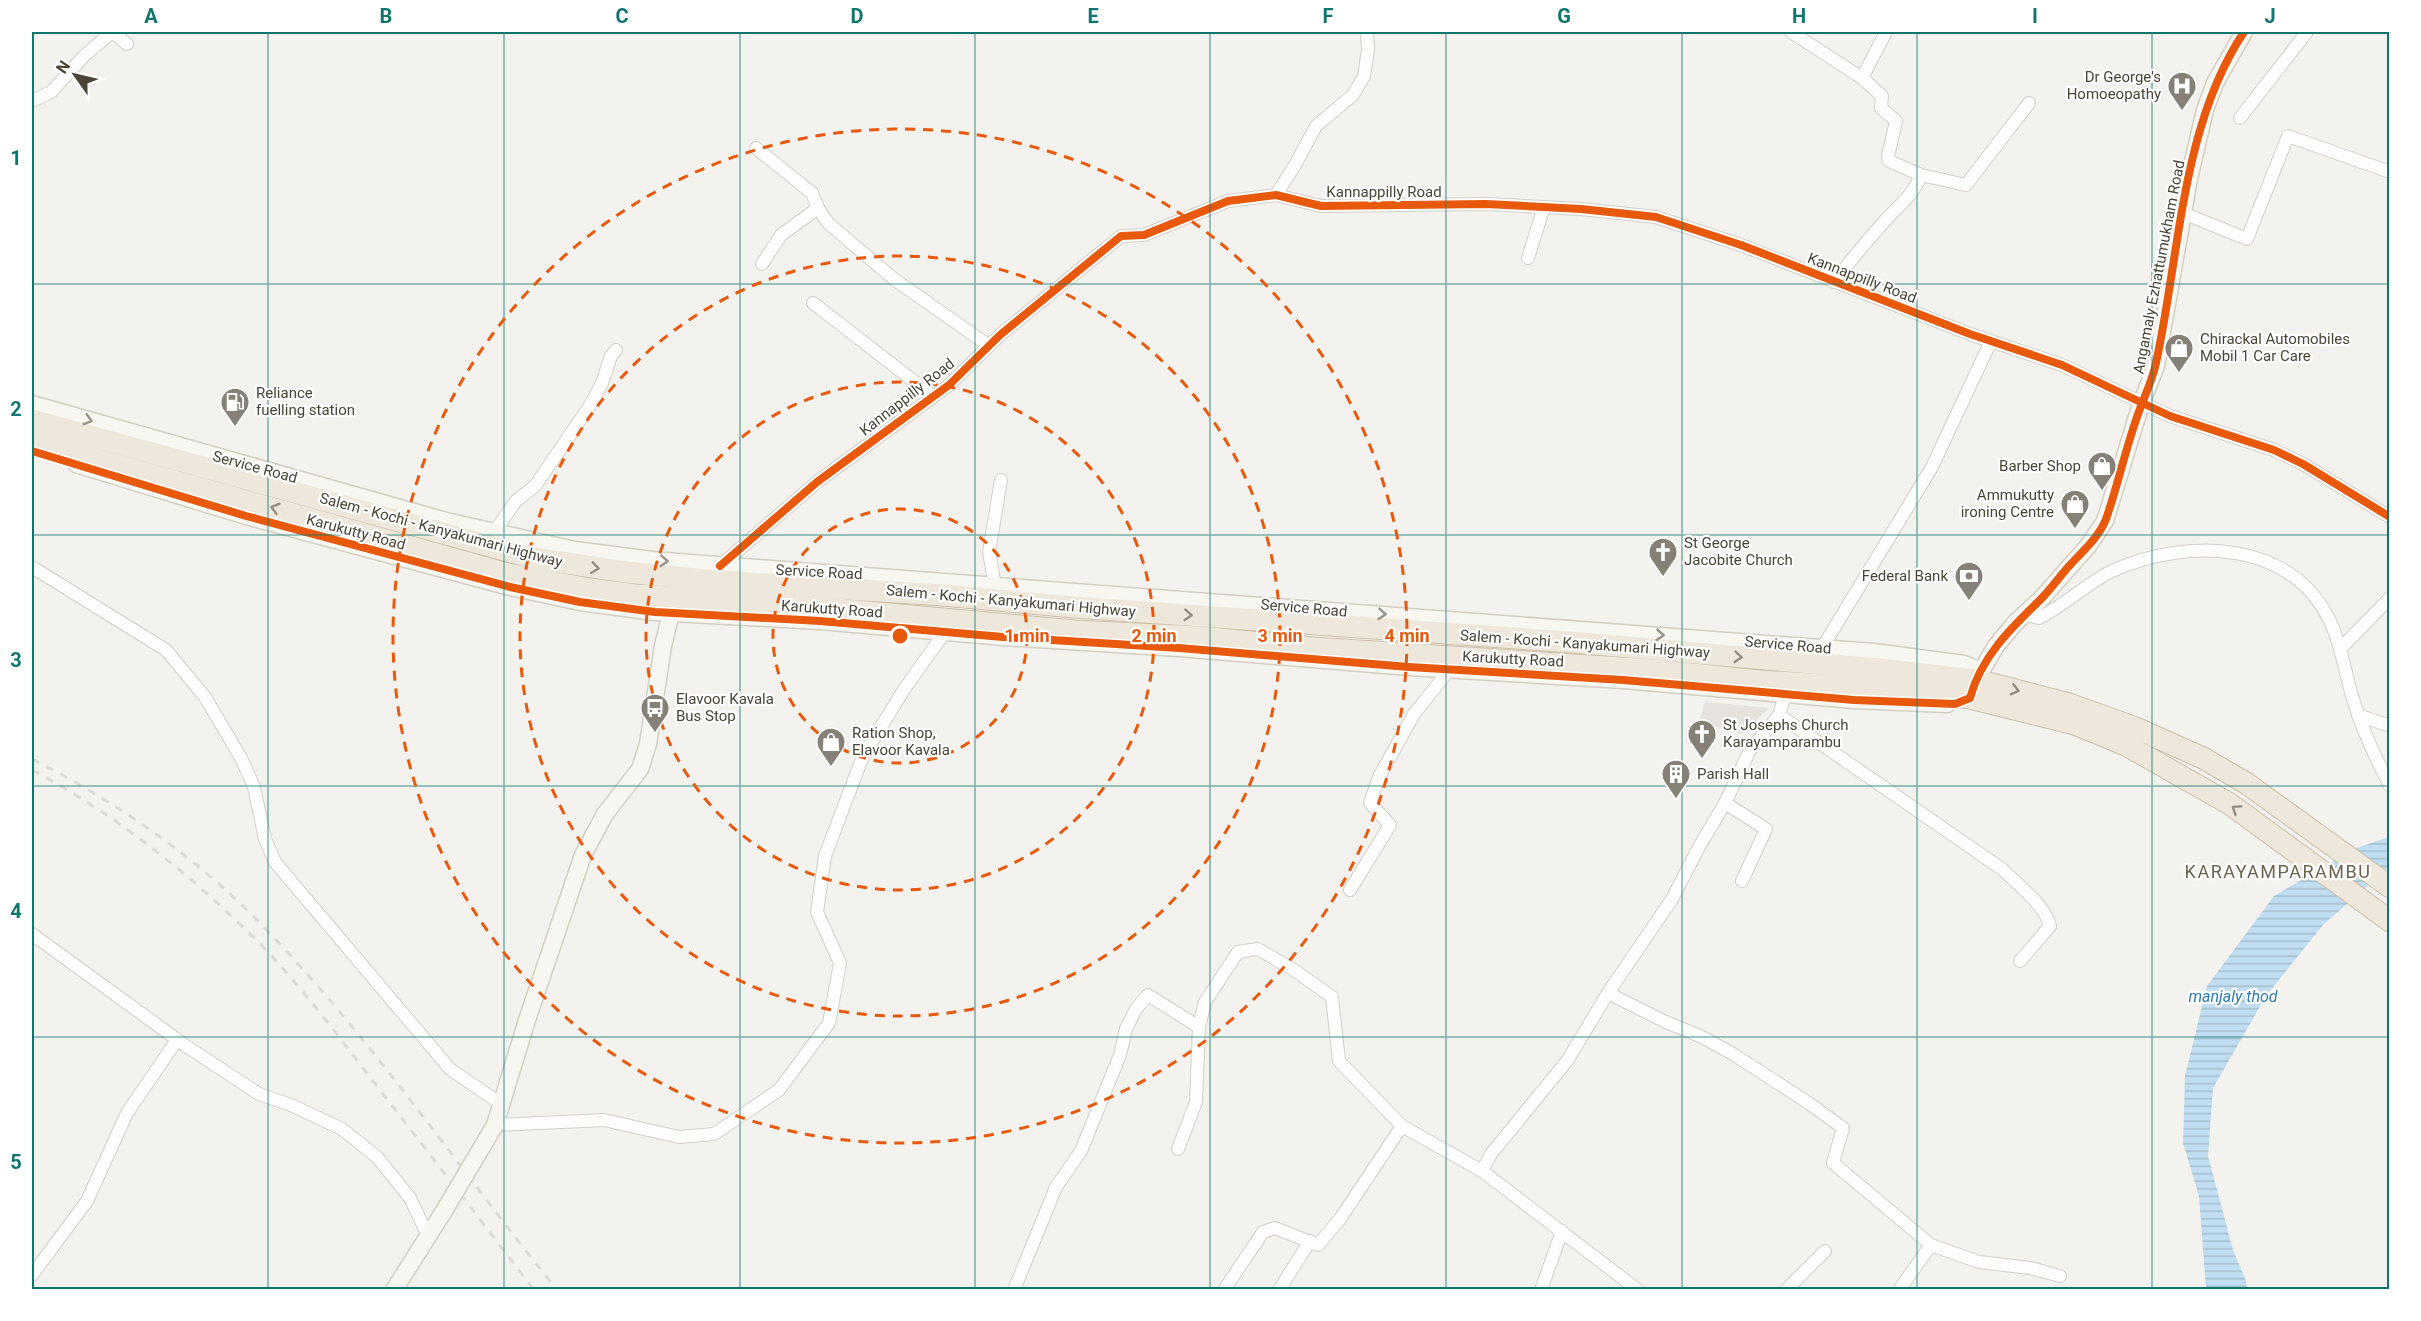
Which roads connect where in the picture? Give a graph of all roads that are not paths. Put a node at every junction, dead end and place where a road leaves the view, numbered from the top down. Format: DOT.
graph roads {
  1 [pos="112,32"];
  2 [pos="1366,32"];
  3 [pos="1791,32"];
  4 [pos="1886,32"];
  5 [pos="2244,32"];
  6 [pos="2307,32"];
  7 [pos="127,44"];
  8 [pos="1862,78"];
  9 [pos="32,101"];
  10 [pos="2029,103"];
  11 [pos="2240,118"];
  12 [pos="756,148"];
  13 [pos="2390,172"];
  14 [pos="1921,175"];
  15 [pos="1276,195"];
  16 [pos="1544,207"];
  17 [pos="818,208"];
  18 [pos="2183,213"];
  19 [pos="1528,258"];
  20 [pos="762,264"];
  21 [pos="1834,282"];
  22 [pos="813,303"];
  23 [pos="1991,341"];
  24 [pos="987,345"];
  25 [pos="616,350"];
  26 [pos="933,396"];
  27 [pos="32,404"];
  28 [pos="2141,404"];
  29 [pos="32,420"];
  30 [pos="32,441"];
  31 [pos="32,452"];
  32 [pos="1001,480"];
  33 [pos="2390,517"];
  34 [pos="494,532"];
  35 [pos="32,567"];
  36 [pos="713,573"];
  37 [pos="995,586"];
  38 [pos="2390,598"];
  39 [pos="673,605"];
  40 [pos="2023,615"];
  41 [pos="945,632"];
  42 [pos="1822,648"];
  43 [pos="2340,649"];
  44 [pos="1450,669"];
  45 [pos="1976,683"];
  46 [pos="1785,695"];
  47 [pos="1779,715"];
  48 [pos="2358,715"];
  49 [pos="2390,726"];
  50 [pos="2390,786"];
  51 [pos="1725,803"];
  52 [pos="1742,880"];
  53 [pos="2390,887"];
  54 [pos="1350,890"];
  55 [pos="2387,920"];
  56 [pos="32,934"];
  57 [pos="2020,961"];
  58 [pos="1608,993"];
  59 [pos="1199,1027"];
  60 [pos="177,1040"];
  61 [pos="501,1104"];
  62 [pos="495,1125"];
  63 [pos="1402,1126"];
  64 [pos="1178,1149"];
  65 [pos="1482,1171"];
  66 [pos="1562,1231"];
  67 [pos="428,1236"];
  68 [pos="1310,1242"];
  69 [pos="1931,1245"];
  70 [pos="1825,1251"];
  71 [pos="32,1275"];
  72 [pos="2060,1276"];
  73 [pos="394,1290"];
  74 [pos="1014,1290"];
  75 [pos="1224,1290"];
  76 [pos="1279,1290"];
  77 [pos="1541,1290"];
  78 [pos="1638,1290"];
  79 [pos="1786,1290"];
  80 [pos="1899,1290"];
  1 -- 7 [label="street"];
  1 -- 9 [label="street"];
  2 -- 15 [label="street"];
  3 -- 8 [label="street"];
  4 -- 8 [label="street"];
  5 -- 18 [label="street, Angamaly Ezhattumukham Road"];
  6 -- 11 [label="street"];
  8 -- 14 [label="street"];
  10 -- 14 [label="street"];
  12 -- 17 [label="street"];
  13 -- 18 [label="street"];
  14 -- 21 [label="street"];
  15 -- 16 [label="street, Kannappilly Road"];
  15 -- 24 [label="street, Kannappilly Road"];
  16 -- 19 [label="street"];
  16 -- 21 [label="street, Kannappilly Road"];
  17 -- 20 [label="street"];
  17 -- 24 [label="street"];
  18 -- 28 [label="street, Angamaly Ezhattumukham Road"];
  21 -- 23 [label="street, Kannappilly Road"];
  22 -- 26 [label="street"];
  23 -- 28 [label="street, Kannappilly Road"];
  23 -- 42 [label="street"];
  24 -- 26 [label="street, Kannappilly Road"];
  25 -- 34 [label="street"];
  26 -- 36 [label="street, Kannappilly Road"];
  27 -- 34 [label="street, Service Road, one-way"];
  28 -- 33 [label="street, Kannappilly Road"];
  28 -- 40 [label="street, Angamaly Ezhattumukham Road"];
  29 -- 36 [label="highway, Salem - Kochi - Kanyakumari Highway, one-way"];
  39 -- 30 [label="highway, Salem - Kochi - Kanyakumari Highway, one-way"];
  31 -- 39 [label="street, Karukutty Road"];
  32 -- 37 [label="street"];
  34 -- 36 [label="street, Service Road, one-way"];
  35 -- 61 [label="street"];
  36 -- 37 [label="street, Service Road"];
  36 -- 45 [label="highway, Salem - Kochi - Kanyakumari Highway, one-way"];
  37 -- 42 [label="street, Service Road, one-way"];
  38 -- 43 [label="street"];
  39 -- 41 [label="street, Karukutty Road"];
  39 -- 45 [label="highway, Salem - Kochi - Kanyakumari Highway"];
  39 -- 61 [label="street"];
  40 -- 43 [label="street"];
  40 -- 45 [label="street, Angamaly Ezhattumukham Road"];
  41 -- 44 [label="street, Karukutty Road"];
  41 -- 62 [label="street"];
  42 -- 45 [label="street, Service Road"];
  43 -- 48 [label="street"];
  44 -- 46 [label="street, Karukutty Road"];
  44 -- 54 [label="street"];
  45 -- 46 [label="street, Karukutty Road"];
  45 -- 53 [label="highway, Salem - Kochi - Kanyakumari Highway, one-way"];
  55 -- 45 [label="highway, Salem - Kochi - Kanyakumari Highway, one-way"];
  46 -- 47 [label="street"];
  47 -- 51 [label="street"];
  47 -- 57 [label="street"];
  48 -- 49 [label="street"];
  48 -- 50 [label="street"];
  51 -- 52 [label="street"];
  51 -- 58 [label="street"];
  56 -- 60 [label="street"];
  58 -- 65 [label="street"];
  58 -- 69 [label="street"];
  59 -- 63 [label="street"];
  59 -- 64 [label="street"];
  59 -- 74 [label="street"];
  60 -- 67 [label="street"];
  60 -- 71 [label="street"];
  61 -- 62 [label="street"];
  62 -- 67 [label="street, bridge"];
  63 -- 65 [label="street"];
  63 -- 68 [label="street"];
  65 -- 66 [label="street"];
  66 -- 77 [label="street"];
  66 -- 78 [label="street"];
  67 -- 73 [label="street"];
  68 -- 75 [label="street"];
  68 -- 76 [label="street"];
  69 -- 72 [label="street"];
  69 -- 80 [label="street"];
  70 -- 79 [label="street"];
}
